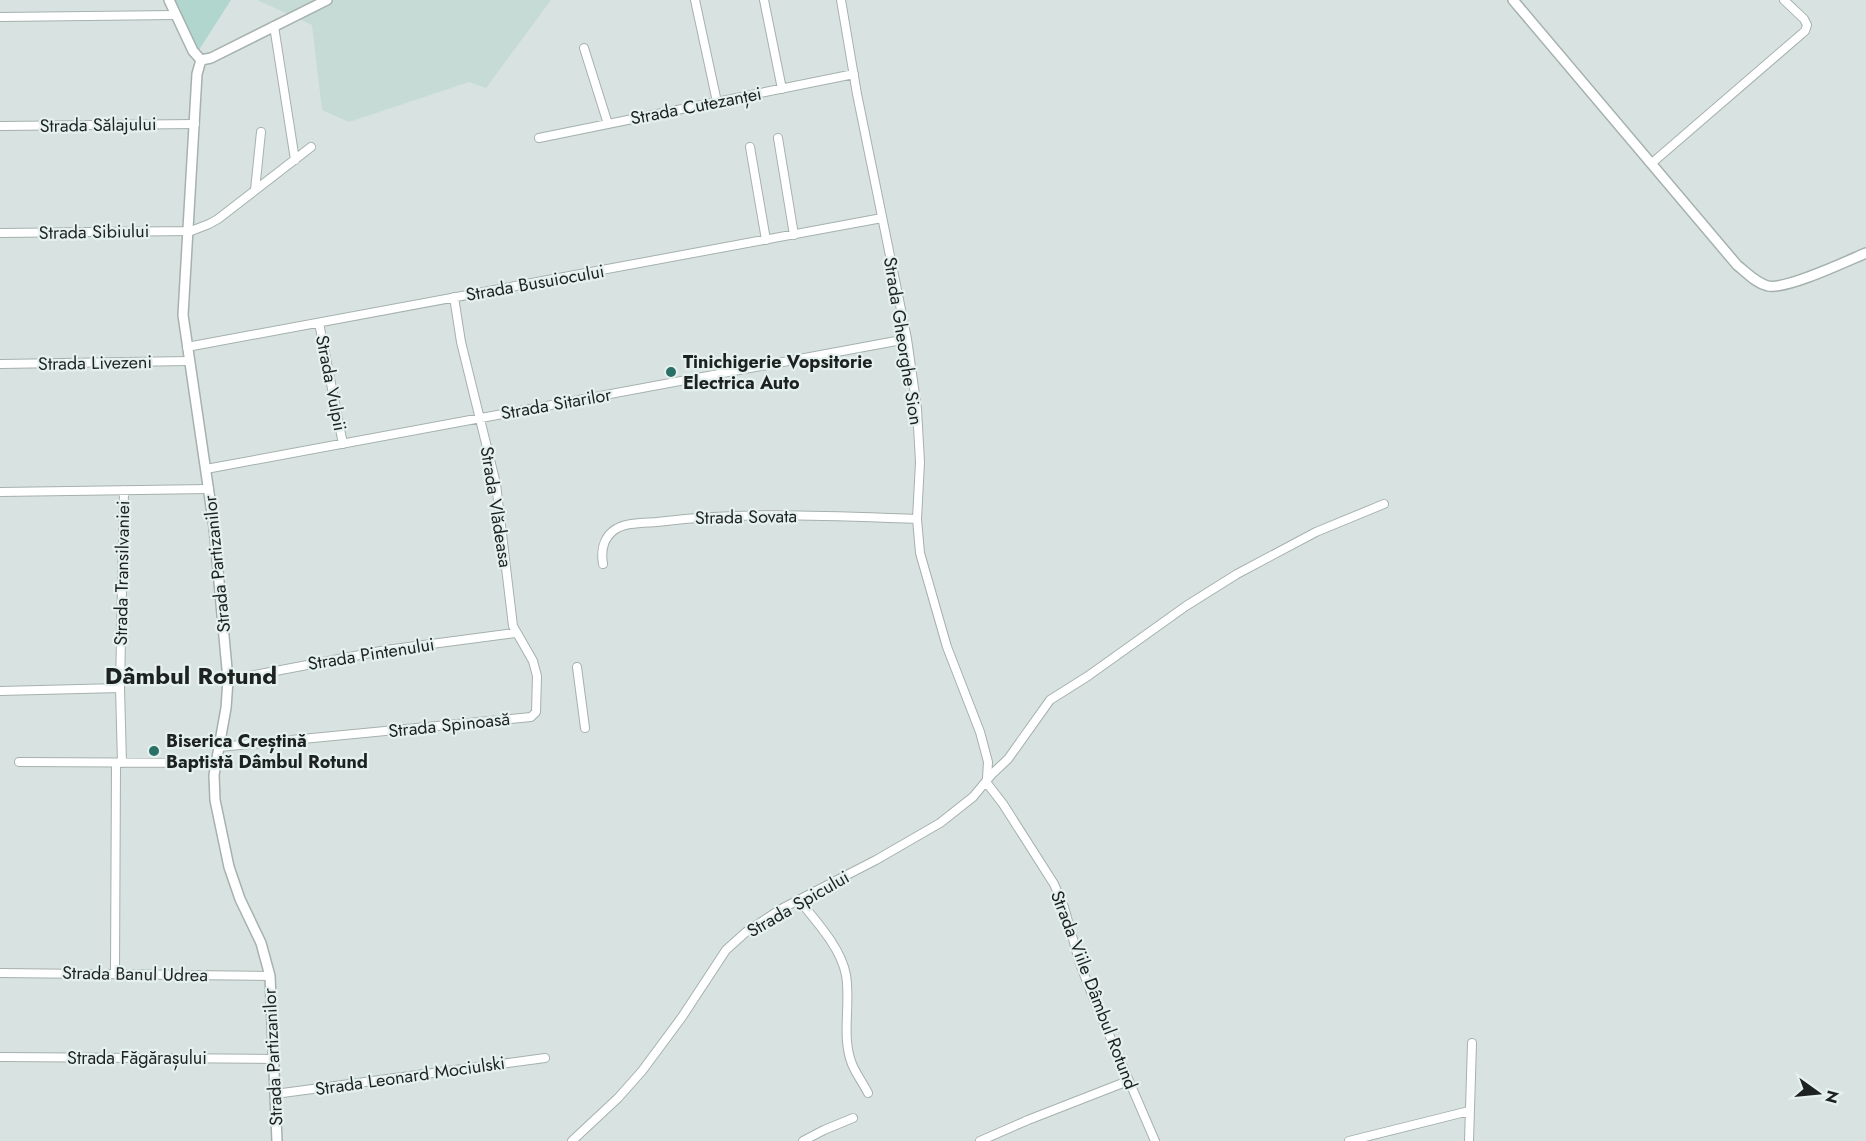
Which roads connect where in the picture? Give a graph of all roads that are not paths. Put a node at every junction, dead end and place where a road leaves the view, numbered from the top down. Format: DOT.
graph roads {
  1 [pos="169,0"];
  2 [pos="327,0"];
  3 [pos="695,0"];
  4 [pos="764,0"];
  5 [pos="841,0"];
  6 [pos="1513,0"];
  7 [pos="1784,0"];
  8 [pos="175,15"];
  9 [pos="0,17"];
  10 [pos="274,26"];
  11 [pos="584,48"];
  12 [pos="201,60"];
  13 [pos="854,74"];
  14 [pos="782,89"];
  15 [pos="717,102"];
  16 [pos="195,124"];
  17 [pos="608,124"];
  18 [pos="0,126"];
  19 [pos="261,132"];
  20 [pos="539,138"];
  21 [pos="778,138"];
  22 [pos="311,147"];
  23 [pos="750,147"];
  24 [pos="295,160"];
  25 [pos="1652,163"];
  26 [pos="255,190"];
  27 [pos="882,218"];
  28 [pos="187,231"];
  29 [pos="0,233"];
  30 [pos="794,235"];
  31 [pos="766,240"];
  32 [pos="1866,253"];
  33 [pos="454,297"];
  34 [pos="319,323"];
  35 [pos="907,339"];
  36 [pos="187,347"];
  37 [pos="189,361"];
  38 [pos="0,364"];
  39 [pos="480,418"];
  40 [pos="343,444"];
  41 [pos="206,469"];
  42 [pos="209,489"];
  43 [pos="124,490"];
  44 [pos="0,492"];
  45 [pos="1384,504"];
  46 [pos="917,519"];
  47 [pos="603,564"];
  48 [pos="515,633"];
  49 [pos="577,667"];
  50 [pos="228,680"];
  51 [pos="120,688"];
  52 [pos="0,691"];
  53 [pos="535,714"];
  54 [pos="585,728"];
  55 [pos="219,747"];
  56 [pos="19,762"];
  57 [pos="119,763"];
  58 [pos="216,763"];
  59 [pos="986,782"];
  60 [pos="799,900"];
  61 [pos="0,973"];
  62 [pos="115,973"];
  63 [pos="270,976"];
  64 [pos="1472,1043"];
  65 [pos="0,1057"];
  66 [pos="544,1058"];
  67 [pos="274,1059"];
  68 [pos="1128,1081"];
  69 [pos="868,1093"];
  70 [pos="275,1094"];
  71 [pos="1469,1111"];
  72 [pos="853,1118"];
  73 [pos="277,1141"];
  74 [pos="572,1141"];
  75 [pos="803,1141"];
  76 [pos="980,1141"];
  77 [pos="1155,1141"];
  78 [pos="1349,1141"];
  79 [pos="1469,1141"];
  1 -- 8 [label="street"];
  2 -- 10 [label="street"];
  3 -- 15 [label="street"];
  4 -- 14 [label="street"];
  5 -- 13 [label="street, Strada Gheorghe Sion"];
  6 -- 25 [label="street"];
  7 -- 25 [label="street"];
  8 -- 9 [label="street"];
  8 -- 12 [label="street"];
  10 -- 12 [label="street"];
  10 -- 24 [label="street"];
  11 -- 17 [label="street"];
  12 -- 16 [label="street, Strada Partizanilor"];
  13 -- 14 [label="street, Strada Cutezanței"];
  13 -- 27 [label="street, Strada Gheorghe Sion"];
  14 -- 15 [label="street, Strada Cutezanței"];
  15 -- 17 [label="street, Strada Cutezanței"];
  16 -- 18 [label="street, Strada Sălajului"];
  16 -- 28 [label="street, Strada Partizanilor"];
  17 -- 20 [label="street, Strada Cutezanței"];
  19 -- 26 [label="street"];
  21 -- 30 [label="street"];
  22 -- 24 [label="street"];
  23 -- 31 [label="street"];
  24 -- 26 [label="street"];
  25 -- 32 [label="street"];
  26 -- 28 [label="street"];
  27 -- 30 [label="street, Strada Busuiocului"];
  27 -- 35 [label="street, Strada Gheorghe Sion"];
  28 -- 29 [label="street, Strada Sibiului"];
  28 -- 36 [label="street, Strada Partizanilor"];
  30 -- 31 [label="street, Strada Busuiocului"];
  31 -- 33 [label="street, Strada Busuiocului"];
  33 -- 34 [label="street, Strada Busuiocului"];
  33 -- 39 [label="street, Strada Vlădeasa"];
  34 -- 36 [label="street, Strada Busuiocului"];
  34 -- 40 [label="street, Strada Vulpii"];
  35 -- 39 [label="street, Strada Sitarilor"];
  35 -- 46 [label="street, Strada Gheorghe Sion"];
  36 -- 37 [label="street, Strada Partizanilor"];
  37 -- 38 [label="street, Strada Livezeni"];
  37 -- 41 [label="street, Strada Partizanilor"];
  39 -- 40 [label="street, Strada Sitarilor"];
  39 -- 48 [label="street, Strada Vlădeasa"];
  40 -- 41 [label="street, Strada Sitarilor"];
  41 -- 42 [label="street, Strada Partizanilor"];
  42 -- 43 [label="street"];
  42 -- 50 [label="street, Strada Partizanilor"];
  43 -- 44 [label="street"];
  43 -- 51 [label="street, Strada Transilvaniei"];
  45 -- 59 [label="street, Strada Spicului"];
  46 -- 47 [label="street, Strada Sovata"];
  46 -- 59 [label="street, Strada Gheorghe Sion"];
  48 -- 50 [label="street, Strada Pintenului"];
  48 -- 53 [label="street, Strada Vlădeasa"];
  49 -- 54 [label="street"];
  50 -- 55 [label="street, Strada Partizanilor"];
  51 -- 52 [label="street"];
  51 -- 57 [label="street, Strada Transilvaniei"];
  53 -- 55 [label="street, Strada Spinoasă"];
  55 -- 58 [label="street, Strada Partizanilor"];
  56 -- 57 [label="street"];
  57 -- 58 [label="street"];
  57 -- 62 [label="street, Strada Transilvaniei"];
  58 -- 63 [label="street, Strada Partizanilor"];
  59 -- 60 [label="street, Strada Spicului"];
  59 -- 68 [label="street, Strada Viile Dâmbul Rotund"];
  60 -- 69 [label="street"];
  60 -- 74 [label="street, Strada Spicului"];
  61 -- 62 [label="street, Strada Banul Udrea"];
  62 -- 63 [label="street, Strada Banul Udrea"];
  63 -- 67 [label="street, Strada Partizanilor"];
  64 -- 71 [label="street"];
  65 -- 67 [label="street, Strada Făgărașului"];
  66 -- 70 [label="street, Strada Leonard Mociulski"];
  67 -- 70 [label="street, Strada Partizanilor"];
  68 -- 76 [label="street"];
  68 -- 77 [label="street, Strada Viile Dâmbul Rotund"];
  70 -- 73 [label="street, Strada Partizanilor"];
  71 -- 78 [label="street"];
  71 -- 79 [label="street"];
  72 -- 75 [label="street"];
}
